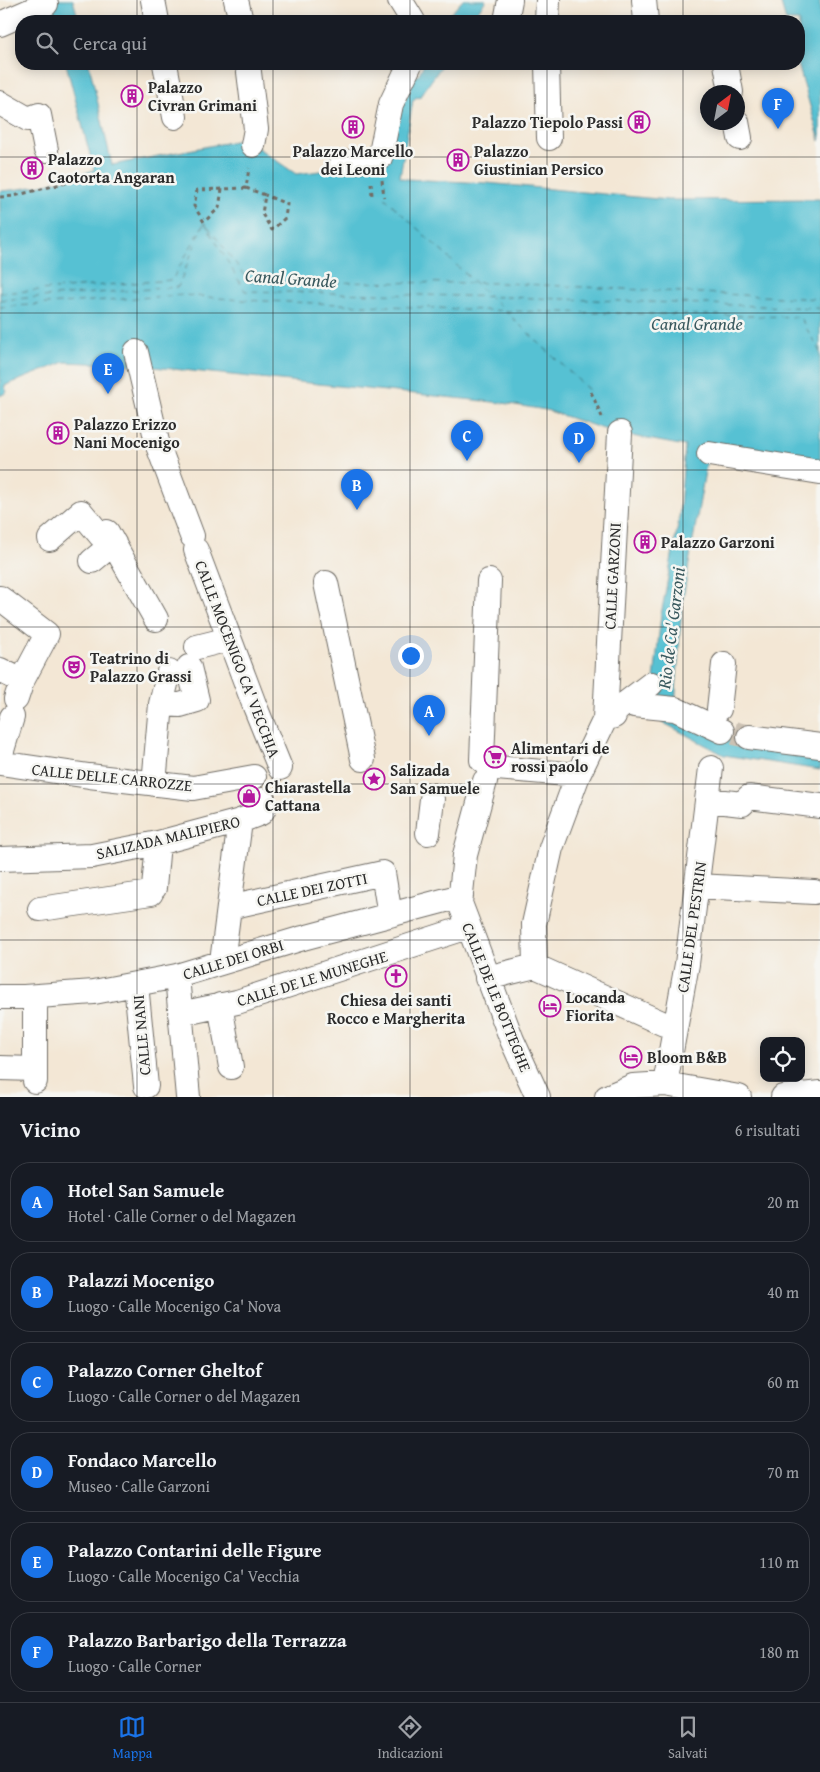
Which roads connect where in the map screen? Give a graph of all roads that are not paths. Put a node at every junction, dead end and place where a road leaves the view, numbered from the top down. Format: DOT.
graph roads {
  1 [pos="153,0"];
  2 [pos="236,0"];
  3 [pos="400,0"];
  4 [pos="510,0"];
  5 [pos="548,0"];
  6 [pos="644,0"];
  7 [pos="45,2"];
  8 [pos="18,15"];
  9 [pos="156,15"];
  10 [pos="240,15"];
  11 [pos="410,15"];
  12 [pos="507,15"];
  13 [pos="547,15"];
  14 [pos="645,15"];
  15 [pos="15,17"];
  16 [pos="0,24"];
  17 [pos="166,70"];
  18 [pos="249,70"];
  19 [pos="407,70"];
  20 [pos="547,70"];
  21 [pos="727,70"];
  22 [pos="730,85"];
  23 [pos="0,103"];
  24 [pos="175,117"];
  25 [pos="549,138"];
  26 [pos="253,146"];
  27 [pos="46,150"];
  28 [pos="341,163"];
  29 [pos="136,352"];
  30 [pos="613,429"];
  31 [pos="709,454"];
  32 [pos="820,472"];
  33 [pos="50,539"];
  34 [pos="114,543"];
  35 [pos="92,561"];
  36 [pos="489,581"];
  37 [pos="326,583"];
  38 [pos="0,598"];
  39 [pos="156,619"];
  40 [pos="229,639"];
  41 [pos="185,662"];
  42 [pos="724,664"];
  43 [pos="0,670"];
  44 [pos="17,699"];
  45 [pos="160,704"];
  46 [pos="631,704"];
  47 [pos="719,722"];
  48 [pos="749,737"];
  49 [pos="820,746"];
  50 [pos="0,757"];
  51 [pos="363,759"];
  52 [pos="0,763"];
  53 [pos="280,768"];
  54 [pos="488,770"];
  55 [pos="578,775"];
  56 [pos="254,777"];
  57 [pos="154,784"];
  58 [pos="432,798"];
  59 [pos="264,800"];
  60 [pos="708,800"];
  61 [pos="820,806"];
  62 [pos="240,821"];
  63 [pos="428,833"];
  64 [pos="158,843"];
  65 [pos="0,860"];
  66 [pos="697,886"];
  67 [pos="814,892"];
  68 [pos="461,896"];
  69 [pos="229,907"];
  70 [pos="40,909"];
  71 [pos="390,915"];
  72 [pos="459,930"];
  73 [pos="222,962"];
  74 [pos="535,966"];
  75 [pos="177,976"];
  76 [pos="487,978"];
  77 [pos="136,984"];
  78 [pos="35,996"];
  79 [pos="0,997"];
  80 [pos="220,1005"];
  81 [pos="180,1014"];
  82 [pos="670,1026"];
  83 [pos="231,1067"];
  84 [pos="0,1068"];
  85 [pos="665,1084"];
  86 [pos="146,1086"];
  87 [pos="820,1093"];
  88 [pos="188,1097"];
  89 [pos="538,1097"];
  90 [pos="607,1097"];
  91 [pos="739,1097"];
  92 [pos="783,1097"];
  1 -- 9 [label="street"];
  2 -- 10 [label="street"];
  3 -- 11 [label="street"];
  4 -- 12 [label="street"];
  5 -- 13 [label="street"];
  6 -- 14 [label="street"];
  7 -- 8 [label="street"];
  15 -- 16 [label="street"];
  17 -- 24 [label="street"];
  18 -- 26 [label="street"];
  19 -- 28 [label="street"];
  20 -- 25 [label="street"];
  21 -- 22 [label="street"];
  23 -- 27 [label="street"];
  29 -- 40 [label="street, CALLE MOCENIGO CA' VECCHIA"];
  30 -- 46 [label="street, CALLE GARZONI"];
  31 -- 32 [label="street"];
  33 -- 34 [label="street"];
  34 -- 35 [label="street"];
  34 -- 39 [label="street"];
  36 -- 54 [label="street, CALLE DE LE BOTTEGHE"];
  37 -- 51 [label="street"];
  38 -- 44 [label="street"];
  40 -- 41 [label="street"];
  40 -- 53 [label="street, CALLE MOCENIGO CA' VECCHIA"];
  41 -- 45 [label="street"];
  41 -- 45 [label="street"];
  42 -- 47 [label="street, CALLE DEL PESTRIN"];
  43 -- 44 [label="street"];
  44 -- 50 [label="street"];
  45 -- 57 [label="street"];
  46 -- 47 [label="street"];
  46 -- 55 [label="street"];
  47 -- 60 [label="street, CALLE DEL PESTRIN"];
  48 -- 49 [label="street"];
  52 -- 57 [label="street, CALLE DELLE CARROZZE"];
  54 -- 55 [label="street"];
  54 -- 68 [label="street, CALLE DE LE BOTTEGHE"];
  55 -- 74 [label="street"];
  56 -- 57 [label="street, CALLE DELLE CARROZZE"];
  58 -- 63 [label="street"];
  59 -- 62 [label="street, SALIZADA MALIPIERO"];
  60 -- 61 [label="street"];
  60 -- 66 [label="street, CALLE DEL PESTRIN"];
  62 -- 64 [label="street, SALIZADA MALIPIERO"];
  62 -- 69 [label="street"];
  64 -- 65 [label="street, SALIZADA MALIPIERO"];
  64 -- 70 [label="street"];
  66 -- 67 [label="street"];
  66 -- 82 [label="street, CALLE DEL PESTRIN"];
  68 -- 71 [label="street, CALLE DEI ORBI"];
  68 -- 72 [label="street, CALLE DE LE BOTTEGHE"];
  69 -- 71 [label="street, CALLE DEI ZOTTI"];
  69 -- 73 [label="street"];
  71 -- 73 [label="street, CALLE DEI ORBI"];
  72 -- 76 [label="street, CALLE DE LE BOTTEGHE"];
  72 -- 80 [label="street, CALLE DE LE MUNEGHE"];
  73 -- 75 [label="street, CALLE DEI ORBI"];
  74 -- 76 [label="street"];
  74 -- 82 [label="street"];
  75 -- 77 [label="street, CALLE DEI ORBI"];
  75 -- 81 [label="street"];
  76 -- 89 [label="street, CALLE DE LE BOTTEGHE"];
  77 -- 78 [label="street, CALLE DEI ORBI"];
  77 -- 86 [label="street, CALLE NANI"];
  78 -- 79 [label="street, CALLE DEI ORBI"];
  78 -- 84 [label="street"];
  80 -- 81 [label="street, CALLE DE LE MUNEGHE"];
  80 -- 83 [label="street"];
  81 -- 88 [label="street"];
  82 -- 85 [label="street, CALLE DEL PESTRIN"];
  85 -- 90 [label="street"];
  85 -- 91 [label="street"];
  87 -- 92 [label="street"];
}
